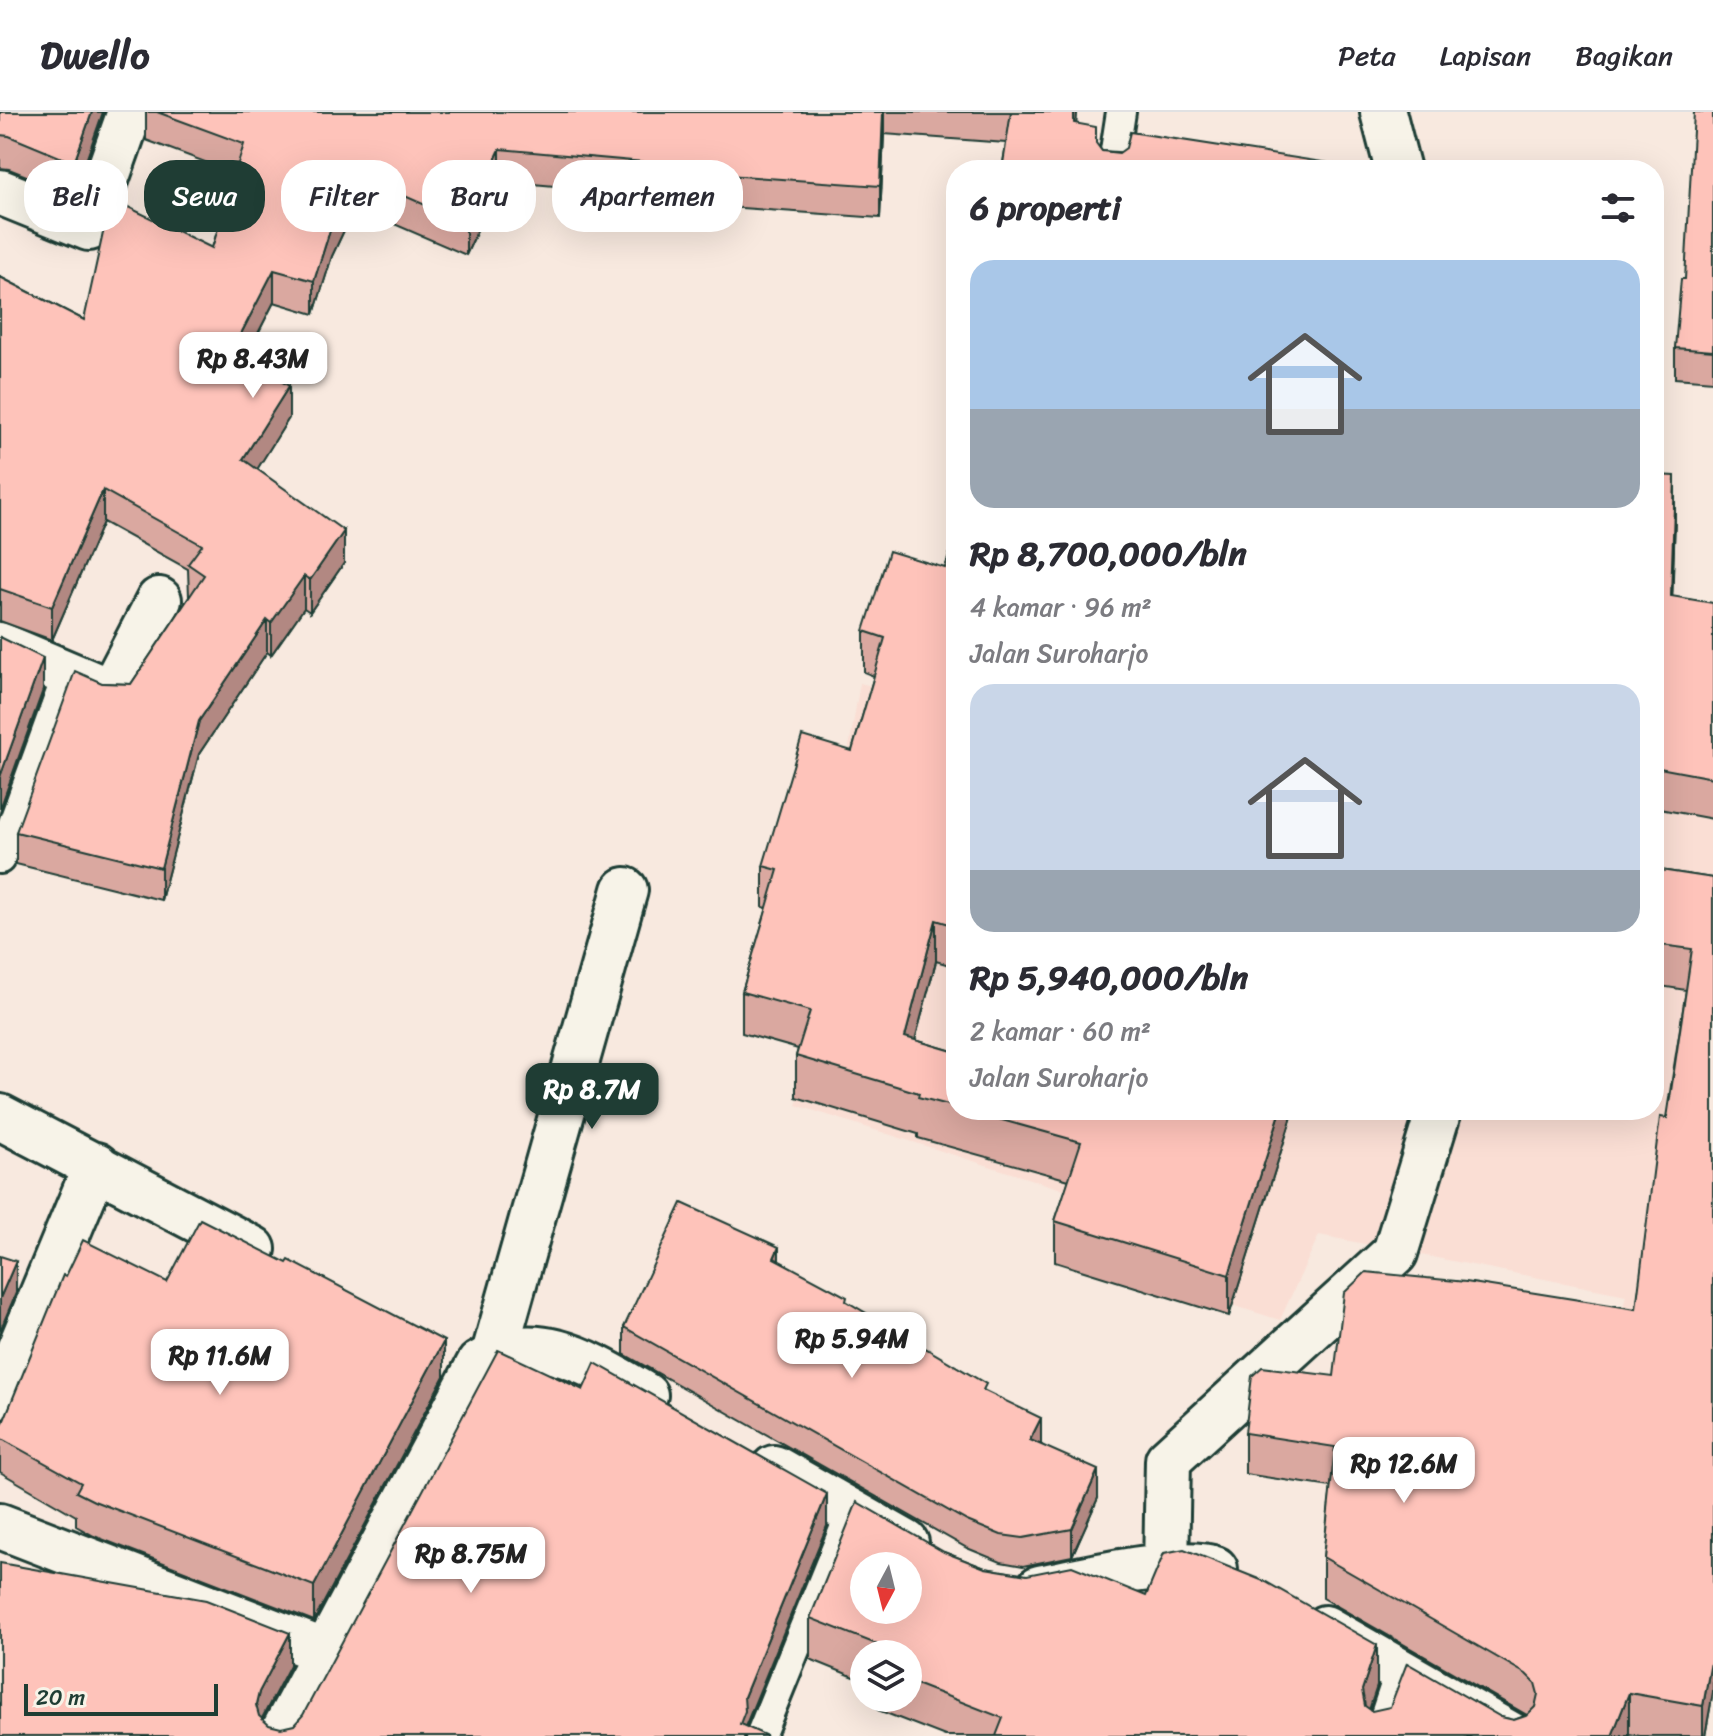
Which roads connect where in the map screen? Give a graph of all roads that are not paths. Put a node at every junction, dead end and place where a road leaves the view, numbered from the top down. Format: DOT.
graph roads {
  1 [pos="130,112"];
  2 [pos="1121,112"];
  3 [pos="1383,112"];
  4 [pos="1114,160"];
  5 [pos="1395,160"];
  6 [pos="0,192"];
  7 [pos="159,600"];
  8 [pos="0,645"];
  9 [pos="67,675"];
  10 [pos="0,859"];
  11 [pos="625,890"];
  12 [pos="0,1117"];
  13 [pos="1436,1120"];
  14 [pos="96,1165"];
  15 [pos="285,1265"];
  16 [pos="437,1343"];
  17 [pos="486,1359"];
  18 [pos="0,1396"];
  19 [pos="686,1418"];
  20 [pos="741,1449"];
  21 [pos="851,1512"];
  22 [pos="0,1526"];
  23 [pos="943,1564"];
  24 [pos="1166,1569"];
  25 [pos="1251,1585"];
  26 [pos="994,1586"];
  27 [pos="1292,1609"];
  28 [pos="323,1651"];
  29 [pos="1400,1670"];
  30 [pos="281,1736"];
  31 [pos="760,1736"];
  32 [pos="1378,1736"];
  33 [pos="1513,1736"];
  1 -- 6 [label="street"];
  2 -- 4 [label="lane"];
  3 -- 5 [label="street"];
  7 -- 9 [label="street"];
  8 -- 9 [label="street"];
  9 -- 10 [label="lane"];
  11 -- 17 [label="street"];
  12 -- 14 [label="street"];
  13 -- 24 [label="street"];
  14 -- 15 [label="street"];
  14 -- 18 [label="street"];
  16 -- 17 [label="street"];
  17 -- 19 [label="street"];
  17 -- 28 [label="street"];
  20 -- 21 [label="street"];
  21 -- 23 [label="street"];
  21 -- 31 [label="lane"];
  22 -- 28 [label="street"];
  24 -- 25 [label="street"];
  24 -- 26 [label="street"];
  27 -- 29 [label="street"];
  28 -- 30 [label="street"];
  29 -- 32 [label="lane"];
  29 -- 33 [label="street"];
}
